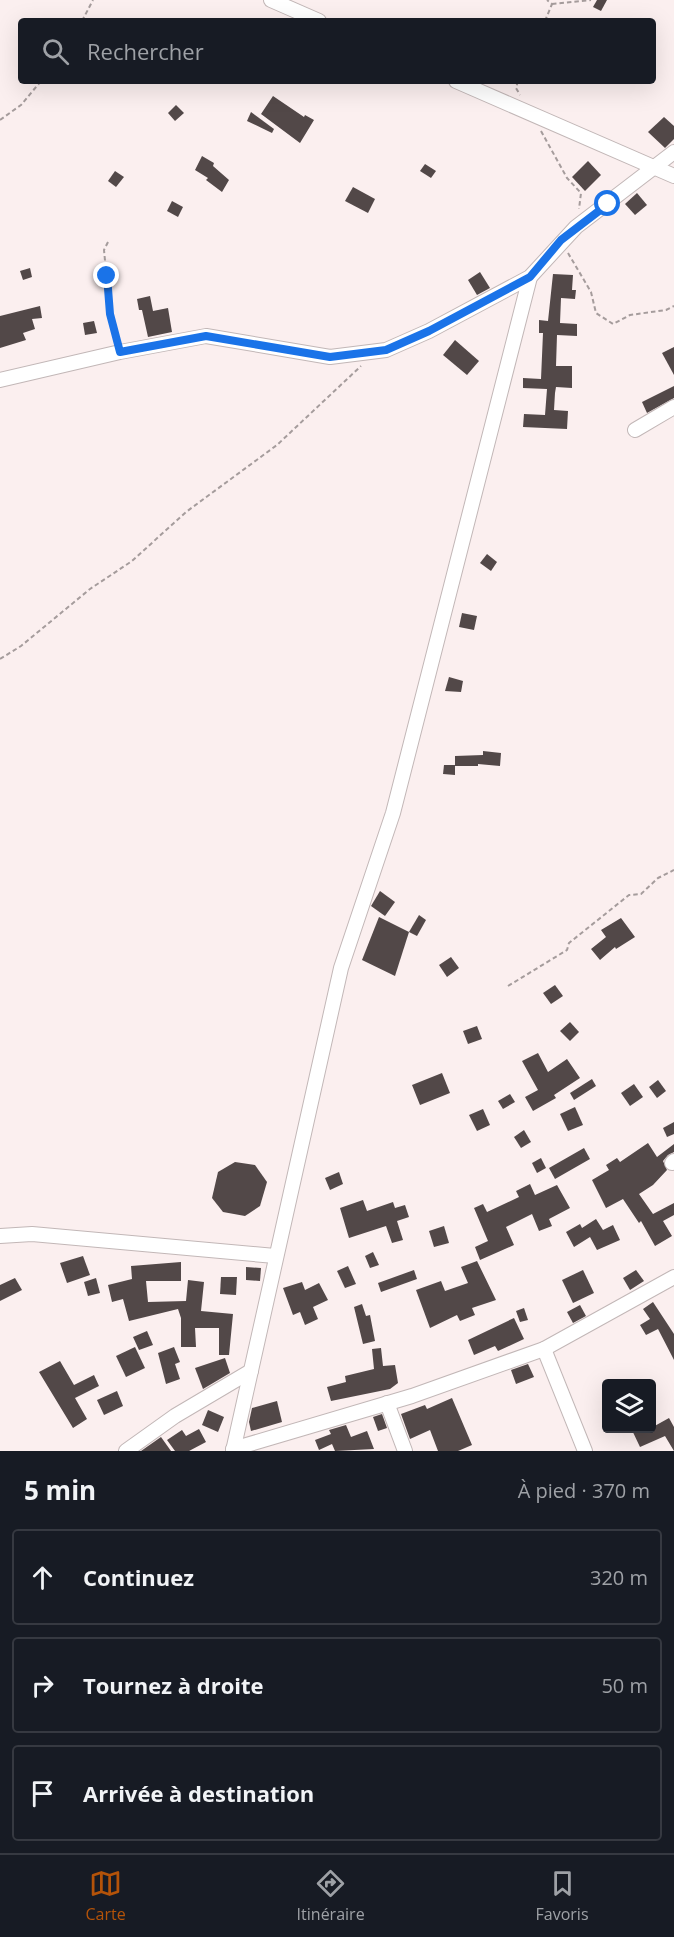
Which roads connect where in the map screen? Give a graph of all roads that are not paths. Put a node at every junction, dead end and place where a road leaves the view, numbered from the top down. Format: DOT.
graph roads {
  1 [pos="272,0"];
  2 [pos="312,18"];
  3 [pos="463,84"];
  4 [pos="674,152"];
  5 [pos="674,165"];
  6 [pos="655,168"];
  7 [pos="674,176"];
  8 [pos="530,277"];
  9 [pos="0,380"];
  10 [pos="674,407"];
  11 [pos="635,430"];
  12 [pos="0,1236"];
  13 [pos="275,1256"];
  14 [pos="674,1277"];
  15 [pos="544,1349"];
  16 [pos="251,1371"];
  17 [pos="387,1403"];
  18 [pos="233,1450"];
  19 [pos="126,1451"];
  20 [pos="405,1451"];
  21 [pos="585,1451"];
  1 -- 2 [label="street"];
  3 -- 6 [label="street"];
  4 -- 6 [label="street"];
  5 -- 6 [label="street"];
  6 -- 7 [label="street"];
  6 -- 8 [label="street"];
  8 -- 9 [label="street"];
  8 -- 13 [label="street"];
  10 -- 11 [label="street"];
  12 -- 13 [label="street"];
  13 -- 16 [label="street"];
  14 -- 15 [label="street"];
  15 -- 17 [label="street"];
  15 -- 21 [label="street"];
  16 -- 18 [label="street"];
  16 -- 19 [label="street"];
  17 -- 18 [label="street"];
  17 -- 20 [label="street"];
}
